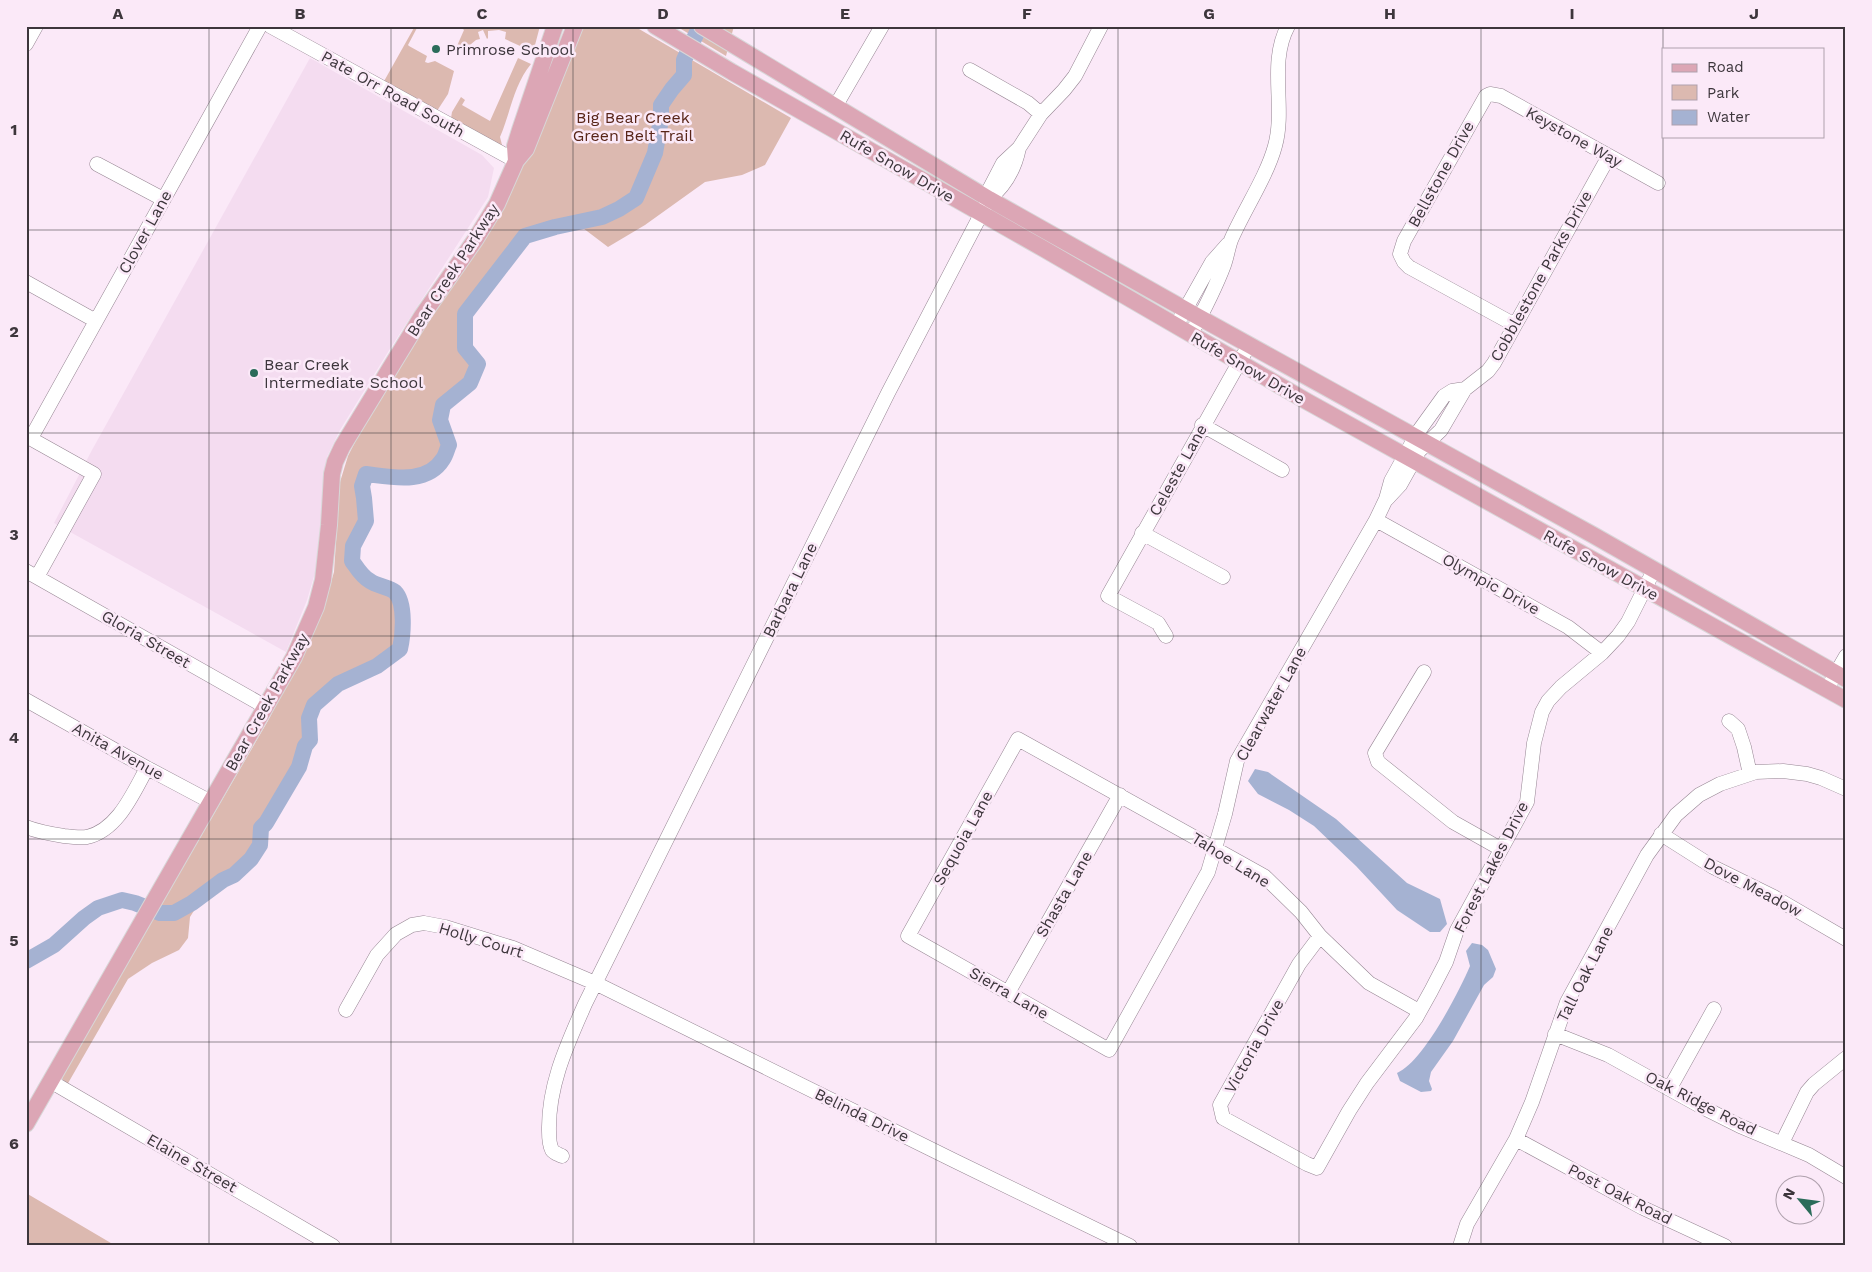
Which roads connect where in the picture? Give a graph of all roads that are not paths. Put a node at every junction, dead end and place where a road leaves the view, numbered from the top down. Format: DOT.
graph roads {
  1 [pos="36,26"];
  2 [pos="260,26"];
  3 [pos="270,26"];
  4 [pos="555,26"];
  5 [pos="575,26"];
  6 [pos="702,26"];
  7 [pos="882,26"];
  8 [pos="1102,26"];
  9 [pos="1288,26"];
  10 [pos="657,28"];
  11 [pos="26,44"];
  12 [pos="970,70"];
  13 [pos="1490,94"];
  14 [pos="835,106"];
  15 [pos="1041,114"];
  16 [pos="1609,156"];
  17 [pos="516,162"];
  18 [pos="97,164"];
  19 [pos="1658,183"];
  20 [pos="163,199"];
  21 [pos="989,199"];
  22 [pos="981,214"];
  23 [pos="1230,242"];
  24 [pos="26,282"];
  25 [pos="1185,310"];
  26 [pos="1200,318"];
  27 [pos="96,321"];
  28 [pos="1515,325"];
  29 [pos="1176,326"];
  30 [pos="1191,334"];
  31 [pos="1248,345"];
  32 [pos="1238,363"];
  33 [pos="1202,425"];
  34 [pos="29,437"];
  35 [pos="1415,449"];
  36 [pos="1282,470"];
  37 [pos="1376,520"];
  38 [pos="1142,533"];
  39 [pos="1654,570"];
  40 [pos="32,574"];
  41 [pos="1223,577"];
  42 [pos="1644,589"];
  43 [pos="1166,636"];
  44 [pos="1602,653"];
  45 [pos="1846,656"];
  46 [pos="1424,672"];
  47 [pos="1841,676"];
  48 [pos="1827,689"];
  49 [pos="26,700"];
  50 [pos="1846,700"];
  51 [pos="266,707"];
  52 [pos="1729,721"];
  53 [pos="1018,739"];
  54 [pos="147,768"];
  55 [pos="1750,774"];
  56 [pos="1846,788"];
  57 [pos="1120,795"];
  58 [pos="211,802"];
  59 [pos="26,827"];
  60 [pos="1661,834"];
  61 [pos="1215,848"];
  62 [pos="1501,849"];
  63 [pos="908,936"];
  64 [pos="1320,936"];
  65 [pos="1846,939"];
  66 [pos="595,982"];
  67 [pos="1008,993"];
  68 [pos="1714,1009"];
  69 [pos="346,1010"];
  70 [pos="1420,1012"];
  71 [pos="1555,1034"];
  72 [pos="1109,1050"];
  73 [pos="1846,1058"];
  74 [pos="50,1081"];
  75 [pos="1670,1088"];
  76 [pos="26,1124"];
  77 [pos="1516,1139"];
  78 [pos="1782,1143"];
  79 [pos="562,1156"];
  80 [pos="1317,1168"];
  81 [pos="1846,1176"];
  82 [pos="333,1246"];
  83 [pos="1130,1246"];
  84 [pos="1460,1246"];
  85 [pos="1725,1246"];
  1 -- 11 [label="street"];
  2 -- 20 [label="street, Clover Lane"];
  3 -- 17 [label="street, Pate Orr Road South"];
  4 -- 17 [label="main road, Bear Creek Parkway"];
  5 -- 17 [label="main road, Bear Creek Parkway"];
  6 -- 14 [label="main road, Rufe Snow Drive"];
  7 -- 14 [label="street"];
  8 -- 15 [label="street, Barbara Lane"];
  9 -- 23 [label="street"];
  10 -- 22 [label="main road, Rufe Snow Drive"];
  12 -- 15 [label="street"];
  13 -- 16 [label="street, Keystone Way"];
  13 -- 28 [label="street, Bellstone Drive"];
  14 -- 21 [label="main road, Rufe Snow Drive"];
  15 -- 21 [label="street, Barbara Lane"];
  16 -- 19 [label="street, Keystone Way"];
  16 -- 28 [label="street, Cobblestone Parks Drive"];
  17 -- 51 [label="main road, Bear Creek Parkway"];
  18 -- 20 [label="street"];
  20 -- 27 [label="street, Clover Lane"];
  21 -- 22 [label="street, Barbara Lane"];
  21 -- 25 [label="main road, Rufe Snow Drive"];
  22 -- 29 [label="main road, Rufe Snow Drive"];
  22 -- 66 [label="street, Barbara Lane"];
  23 -- 25 [label="street"];
  23 -- 26 [label="street"];
  24 -- 27 [label="street"];
  25 -- 26 [label="main road, Rufe Snow Drive"];
  25 -- 29 [label="street"];
  26 -- 30 [label="street"];
  26 -- 31 [label="main road, Rufe Snow Drive"];
  27 -- 34 [label="street, Clover Lane"];
  28 -- 35 [label="street, Cobblestone Parks Drive"];
  29 -- 30 [label="main road, Rufe Snow Drive"];
  30 -- 32 [label="main road, Rufe Snow Drive"];
  31 -- 32 [label="street, Celeste Lane"];
  31 -- 35 [label="main road, Rufe Snow Drive"];
  32 -- 33 [label="street, Celeste Lane"];
  32 -- 35 [label="main road, Rufe Snow Drive"];
  33 -- 36 [label="street"];
  33 -- 38 [label="street, Celeste Lane"];
  34 -- 40 [label="street"];
  35 -- 37 [label="street, Clearwater Lane"];
  35 -- 39 [label="main road, Rufe Snow Drive"];
  35 -- 42 [label="main road, Rufe Snow Drive"];
  37 -- 44 [label="street, Olympic Drive"];
  37 -- 61 [label="street, Clearwater Lane"];
  38 -- 41 [label="street"];
  38 -- 43 [label="street, Celeste Lane"];
  39 -- 42 [label="street, Forest Lakes Drive"];
  39 -- 47 [label="main road, Rufe Snow Drive"];
  40 -- 51 [label="street, Gloria Street"];
  42 -- 44 [label="street, Forest Lakes Drive"];
  42 -- 48 [label="main road, Rufe Snow Drive"];
  44 -- 62 [label="street, Forest Lakes Drive"];
  45 -- 47 [label="street"];
  46 -- 62 [label="street"];
  47 -- 48 [label="street"];
  48 -- 50 [label="main road, Rufe Snow Drive"];
  49 -- 54 [label="street, Anita Avenue"];
  51 -- 58 [label="main road, Bear Creek Parkway"];
  52 -- 55 [label="street"];
  53 -- 57 [label="street, Tahoe Lane"];
  53 -- 63 [label="street, Sequoia Lane"];
  54 -- 58 [label="street, Anita Avenue"];
  54 -- 59 [label="street"];
  55 -- 56 [label="street, Tall Oak Lane"];
  55 -- 60 [label="street, Tall Oak Lane"];
  57 -- 61 [label="street, Tahoe Lane"];
  57 -- 67 [label="street, Shasta Lane"];
  58 -- 74 [label="main road, Bear Creek Parkway"];
  60 -- 65 [label="street, Dove Meadow"];
  60 -- 71 [label="street, Tall Oak Lane"];
  61 -- 64 [label="street, Tahoe Lane"];
  61 -- 72 [label="street, Clearwater Lane"];
  62 -- 70 [label="street, Forest Lakes Drive"];
  63 -- 67 [label="street, Sierra Lane"];
  64 -- 70 [label="street, Tahoe Lane"];
  64 -- 80 [label="street, Victoria Drive"];
  66 -- 69 [label="street, Holly Court"];
  66 -- 79 [label="street, Barbara Lane"];
  66 -- 83 [label="street, Belinda Drive"];
  67 -- 72 [label="street, Sierra Lane"];
  68 -- 75 [label="street"];
  70 -- 80 [label="street, Forest Lakes Drive"];
  71 -- 75 [label="street, Oak Ridge Road"];
  71 -- 77 [label="street, Tall Oak Lane"];
  73 -- 78 [label="street"];
  74 -- 76 [label="main road, Bear Creek Parkway"];
  74 -- 82 [label="street, Elaine Street"];
  75 -- 78 [label="street, Oak Ridge Road"];
  77 -- 84 [label="street, Tall Oak Lane"];
  77 -- 85 [label="street, Post Oak Road"];
  78 -- 81 [label="street, Oak Ridge Road"];
}
